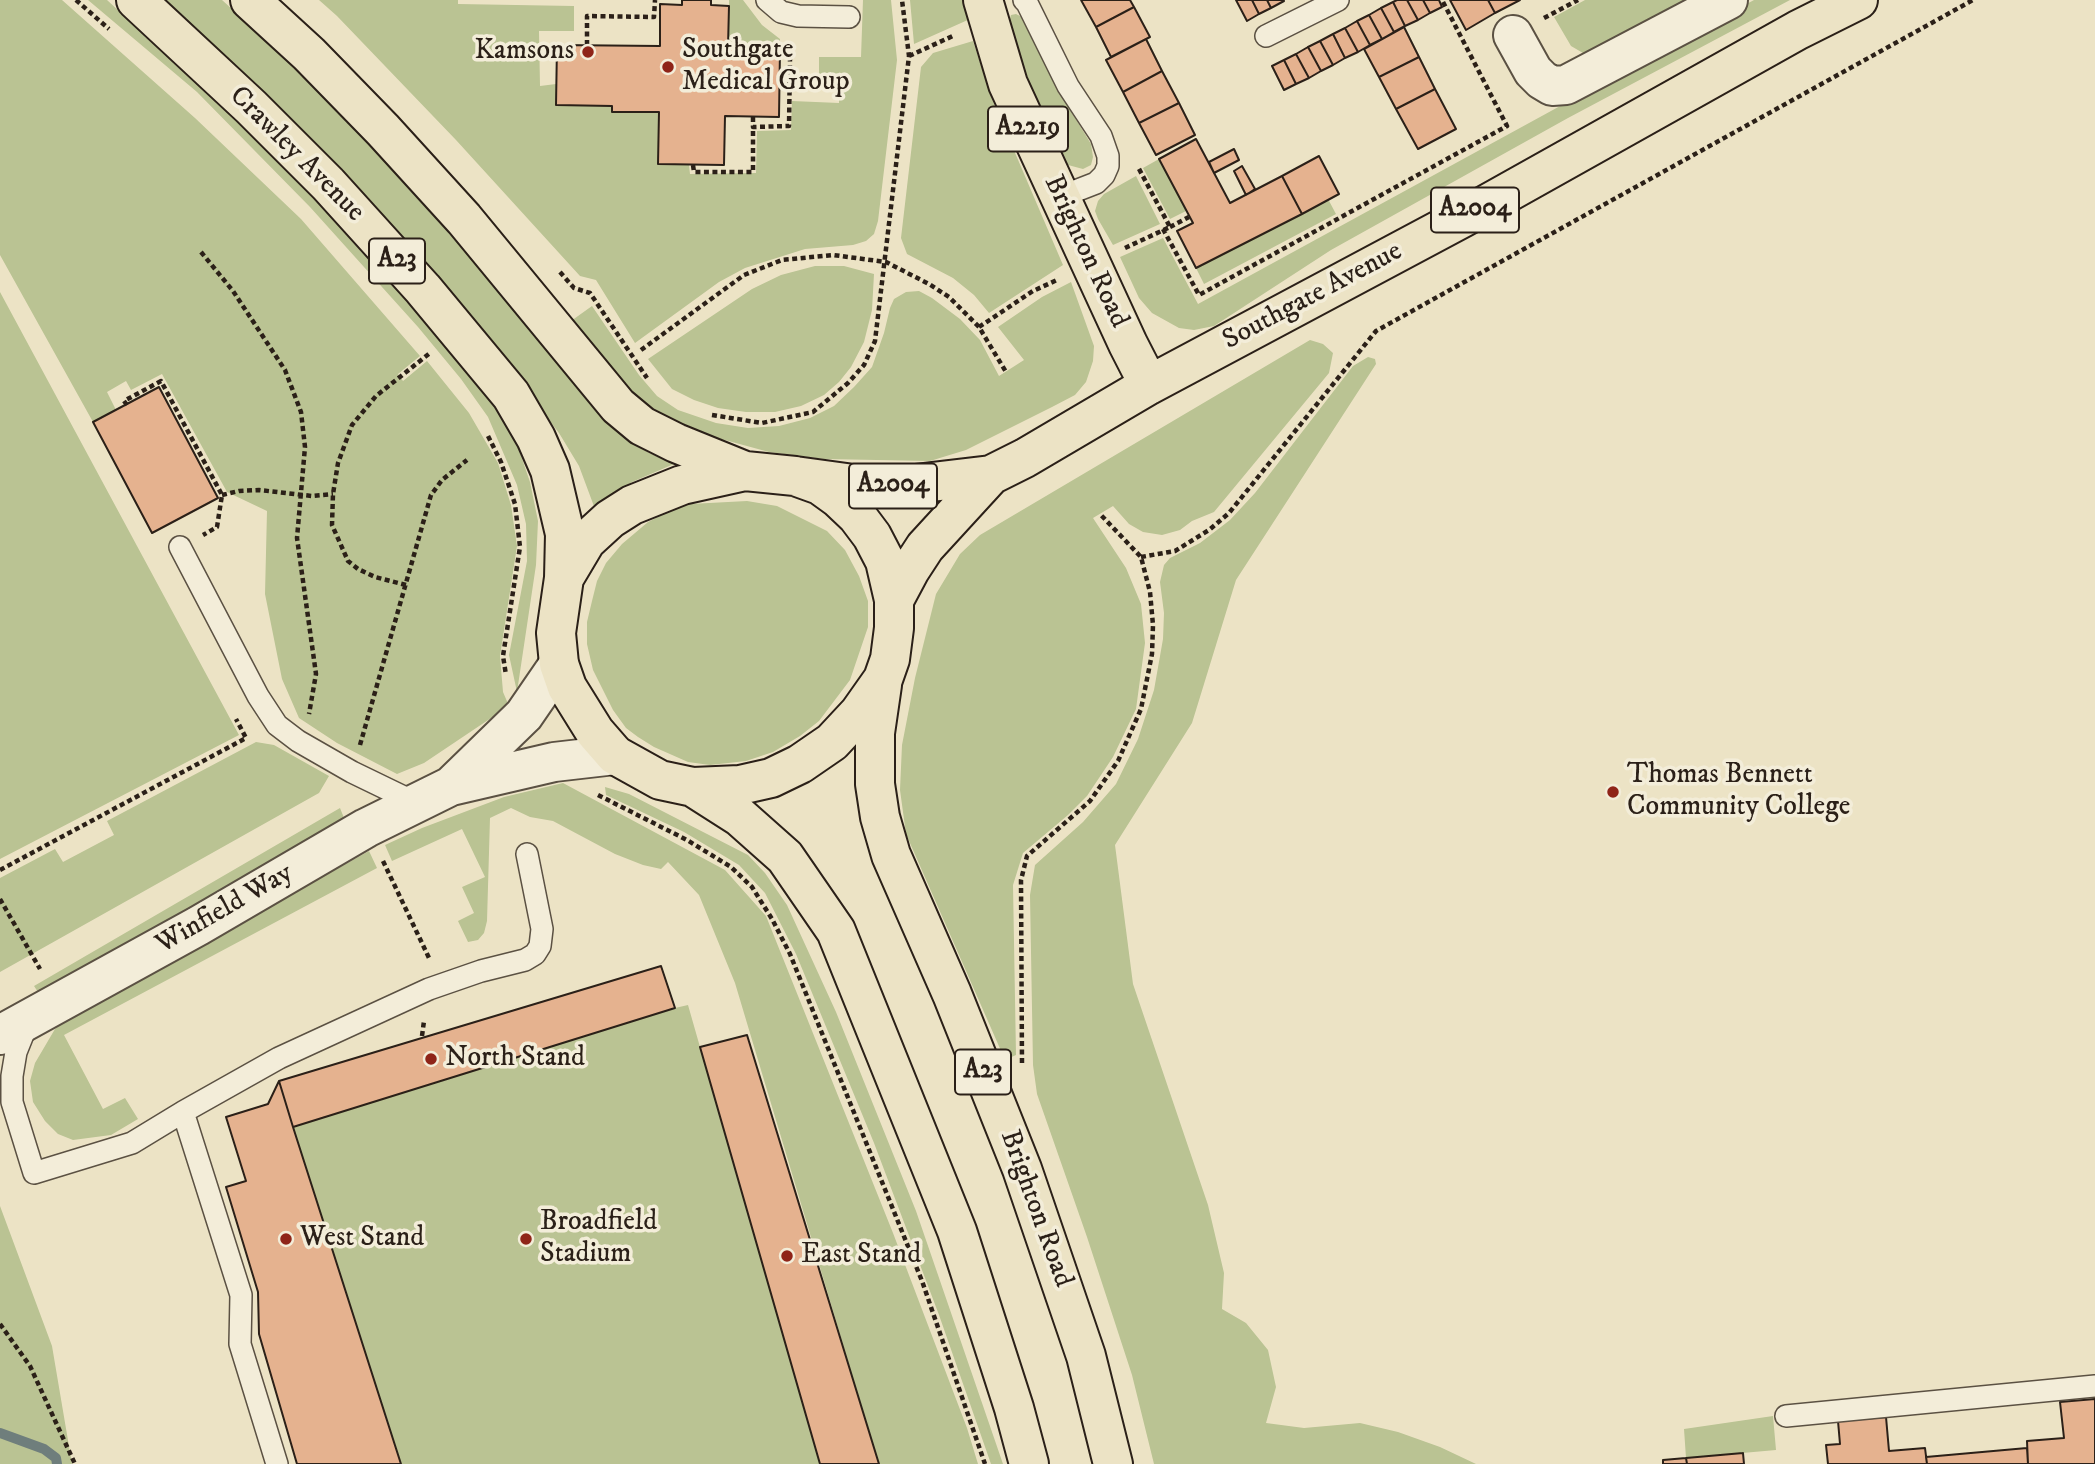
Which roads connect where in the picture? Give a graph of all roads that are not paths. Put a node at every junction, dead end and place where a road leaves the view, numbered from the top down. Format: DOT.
graph roads {
  1 [pos="136,0"];
  2 [pos="250,0"];
  3 [pos="768,0"];
  4 [pos="1024,0"];
  5 [pos="1338,0"];
  6 [pos="1728,0"];
  7 [pos="1857,0"];
  8 [pos="985,10"];
  9 [pos="849,17"];
  10 [pos="1513,35"];
  11 [pos="1266,36"];
  12 [pos="1060,197"];
  13 [pos="1149,385"];
  14 [pos="745,471"];
  15 [pos="991,475"];
  16 [pos="794,476"];
  17 [pos="180,547"];
  18 [pos="565,578"];
  19 [pos="894,600"];
  20 [pos="559,664"];
  21 [pos="883,679"];
  22 [pos="615,755"];
  23 [pos="451,786"];
  24 [pos="692,787"];
  25 [pos="416,803"];
  26 [pos="527,854"];
  27 [pos="14,1027"];
  28 [pos="183,1112"];
  29 [pos="2095,1386"];
  30 [pos="1786,1416"];
  31 [pos="277,1464"];
  32 [pos="1029,1464"];
  33 [pos="1112,1464"];
  1 -- 18 [label="main road, Crawley Avenue / A23"];
  2 -- 14 [label="main road, A23"];
  3 -- 9 [label="lane"];
  4 -- 12 [label="lane"];
  5 -- 11 [label="lane"];
  6 -- 10 [label="street"];
  7 -- 13 [label="main road, Southgate Avenue / A2004"];
  8 -- 12 [label="main road, Brighton Road / A2219"];
  12 -- 13 [label="main road, Brighton Road / A2219"];
  13 -- 15 [label="main road, Southgate Avenue / A2004"];
  14 -- 16 [label="main road, Southgate Avenue"];
  14 -- 18 [label="main road"];
  15 -- 16 [label="main road, Southgate Avenue / A2004"];
  15 -- 19 [label="main road, Southgate Avenue / A2004"];
  16 -- 19 [label="main road"];
  17 -- 25 [label="lane"];
  18 -- 20 [label="main road"];
  19 -- 21 [label="main road"];
  20 -- 22 [label="main road"];
  20 -- 23 [label="street, Winfield Way"];
  21 -- 24 [label="main road"];
  21 -- 33 [label="main road, Brighton Road / A23"];
  22 -- 23 [label="street, Winfield Way"];
  22 -- 24 [label="main road"];
  23 -- 25 [label="street, Winfield Way"];
  24 -- 32 [label="main road"];
  25 -- 27 [label="street, Winfield Way"];
  26 -- 28 [label="lane"];
  27 -- 28 [label="lane"];
  28 -- 31 [label="lane"];
  29 -- 30 [label="lane"];
}
